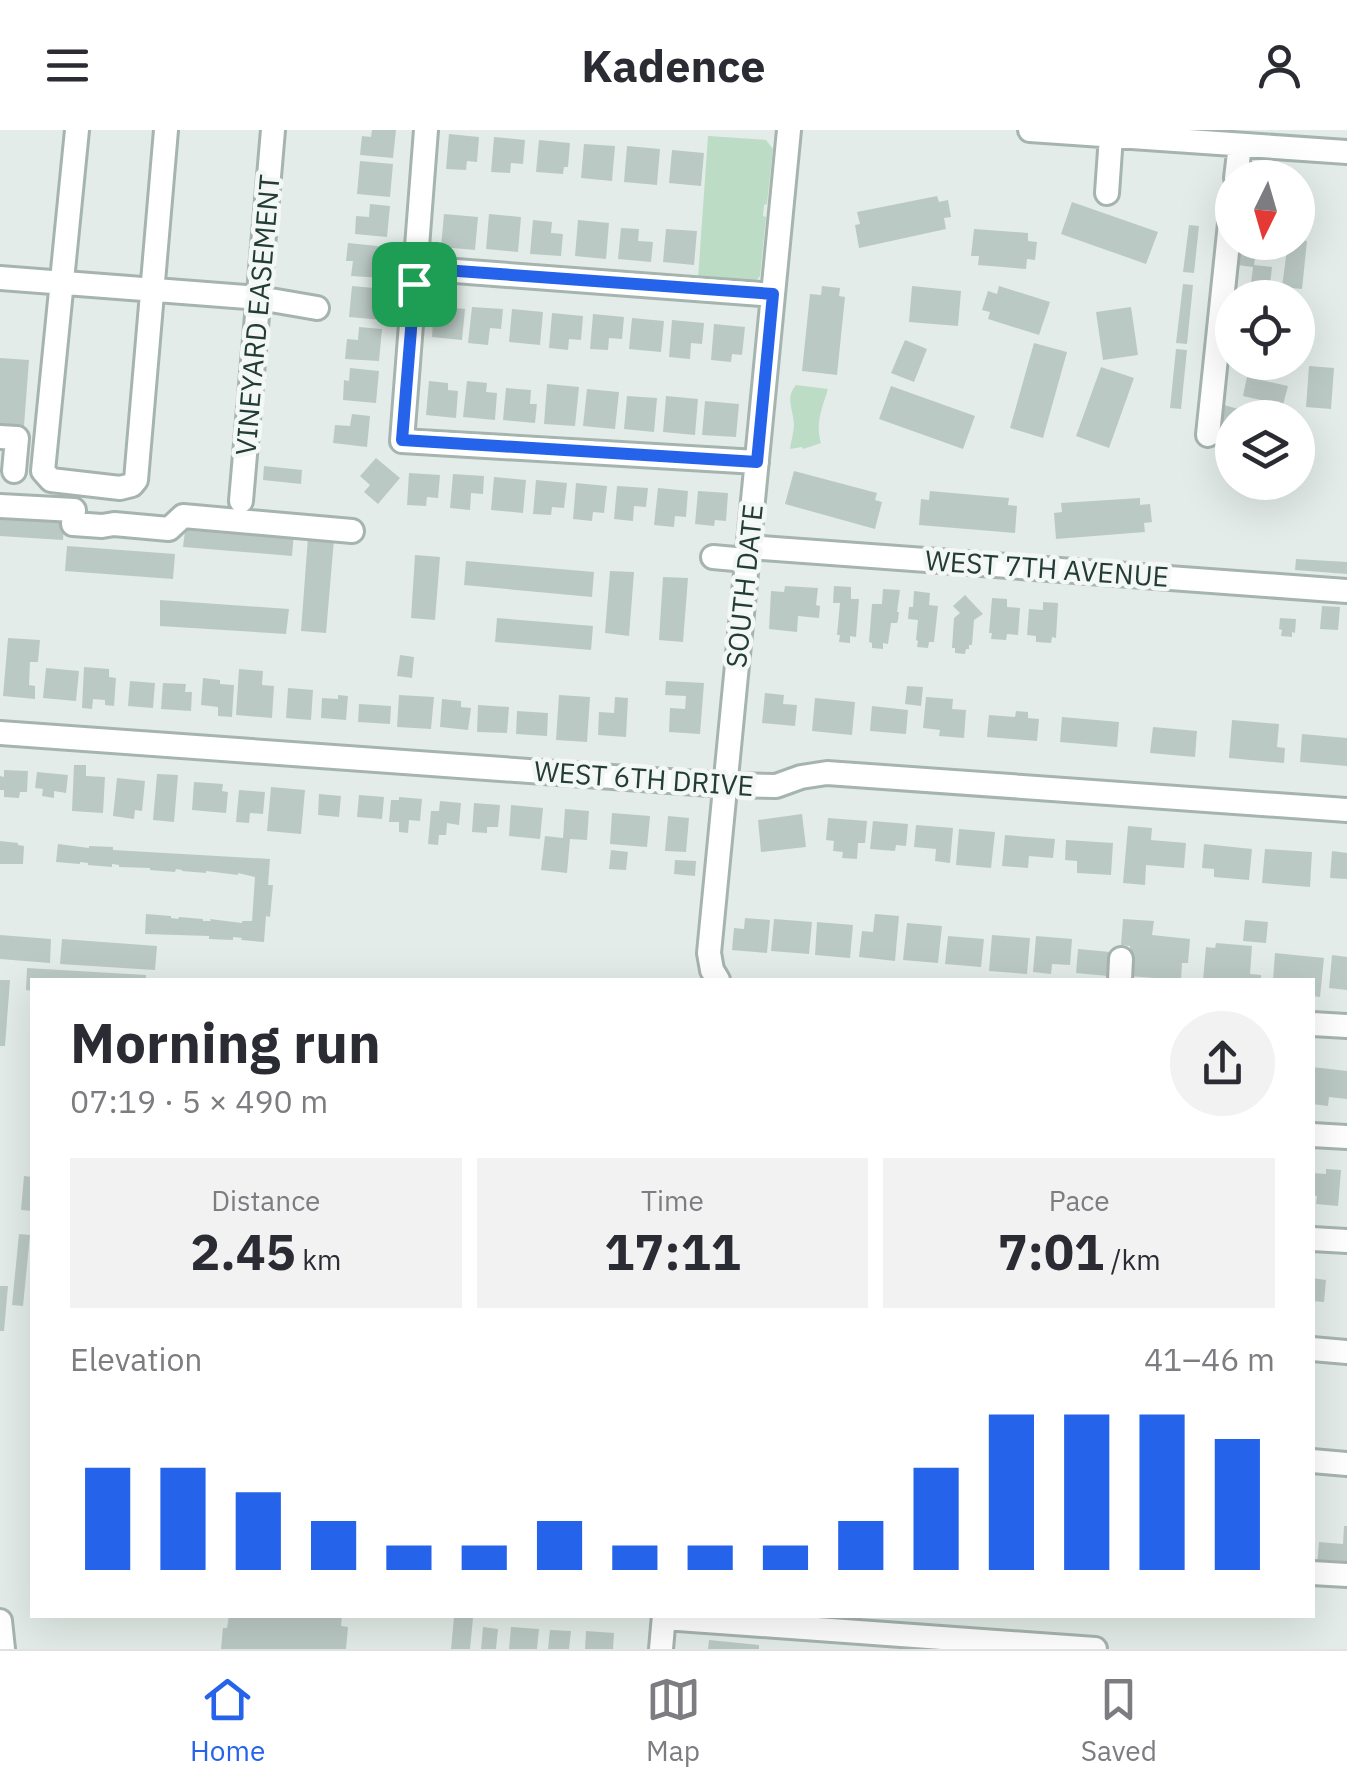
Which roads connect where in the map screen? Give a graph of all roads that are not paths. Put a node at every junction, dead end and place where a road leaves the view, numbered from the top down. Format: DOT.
graph roads {
  1 [pos="76,130"];
  2 [pos="166,130"];
  3 [pos="273,130"];
  4 [pos="426,130"];
  5 [pos="789,130"];
  6 [pos="1030,130"];
  7 [pos="1111,136"];
  8 [pos="1240,145"];
  9 [pos="1347,152"];
  10 [pos="1238,160"];
  11 [pos="1108,193"];
  12 [pos="1226,260"];
  13 [pos="416,268"];
  14 [pos="0,278"];
  15 [pos="62,282"];
  16 [pos="152,289"];
  17 [pos="773,294"];
  18 [pos="259,298"];
  19 [pos="318,308"];
  20 [pos="1208,435"];
  21 [pos="0,437"];
  22 [pos="757,462"];
  23 [pos="14,471"];
  24 [pos="240,501"];
  25 [pos="0,506"];
  26 [pos="352,531"];
  27 [pos="747,554"];
  28 [pos="713,557"];
  29 [pos="1347,591"];
  30 [pos="0,733"];
  31 [pos="724,785"];
  32 [pos="1347,810"];
  33 [pos="717,978"];
  34 [pos="1315,1024"];
  35 [pos="1347,1026"];
  36 [pos="1315,1135"];
  37 [pos="1347,1137"];
  38 [pos="1315,1238"];
  39 [pos="1347,1241"];
  40 [pos="1315,1350"];
  41 [pos="1347,1352"];
  42 [pos="1315,1461"];
  43 [pos="1347,1464"];
  44 [pos="1315,1572"];
  45 [pos="1347,1575"];
  46 [pos="664,1618"];
  47 [pos="690,1618"];
  48 [pos="0,1621"];
  49 [pos="3,1649"];
  50 [pos="661,1649"];
  51 [pos="1095,1649"];
  1 -- 15 [label="street"];
  2 -- 16 [label="street"];
  3 -- 18 [label="street, VINEYARD EASEMENT"];
  4 -- 13 [label="street"];
  5 -- 17 [label="street, SOUTH DATE"];
  6 -- 7 [label="street"];
  7 -- 8 [label="street"];
  7 -- 11 [label="street"];
  8 -- 9 [label="street"];
  8 -- 10 [label="street"];
  12 -- 20 [label="street"];
  13 -- 17 [label="street"];
  13 -- 22 [label="street"];
  14 -- 15 [label="street"];
  15 -- 16 [label="street"];
  15 -- 16 [label="street"];
  16 -- 18 [label="street"];
  17 -- 22 [label="street, SOUTH DATE"];
  18 -- 19 [label="street"];
  18 -- 24 [label="street, VINEYARD EASEMENT"];
  21 -- 23 [label="street"];
  22 -- 27 [label="street, SOUTH DATE"];
  25 -- 26 [label="street"];
  27 -- 28 [label="street, WEST 7TH AVENUE"];
  27 -- 29 [label="street, WEST 7TH AVENUE"];
  27 -- 31 [label="street, SOUTH DATE"];
  30 -- 31 [label="street, WEST 6TH DRIVE"];
  31 -- 32 [label="street, WEST 6TH DRIVE"];
  31 -- 33 [label="street, SOUTH DATE"];
  34 -- 35 [label="street"];
  36 -- 37 [label="street"];
  38 -- 39 [label="street"];
  40 -- 41 [label="street"];
  42 -- 43 [label="street"];
  44 -- 45 [label="street"];
  46 -- 50 [label="street"];
  47 -- 51 [label="street"];
  48 -- 49 [label="street"];
}
